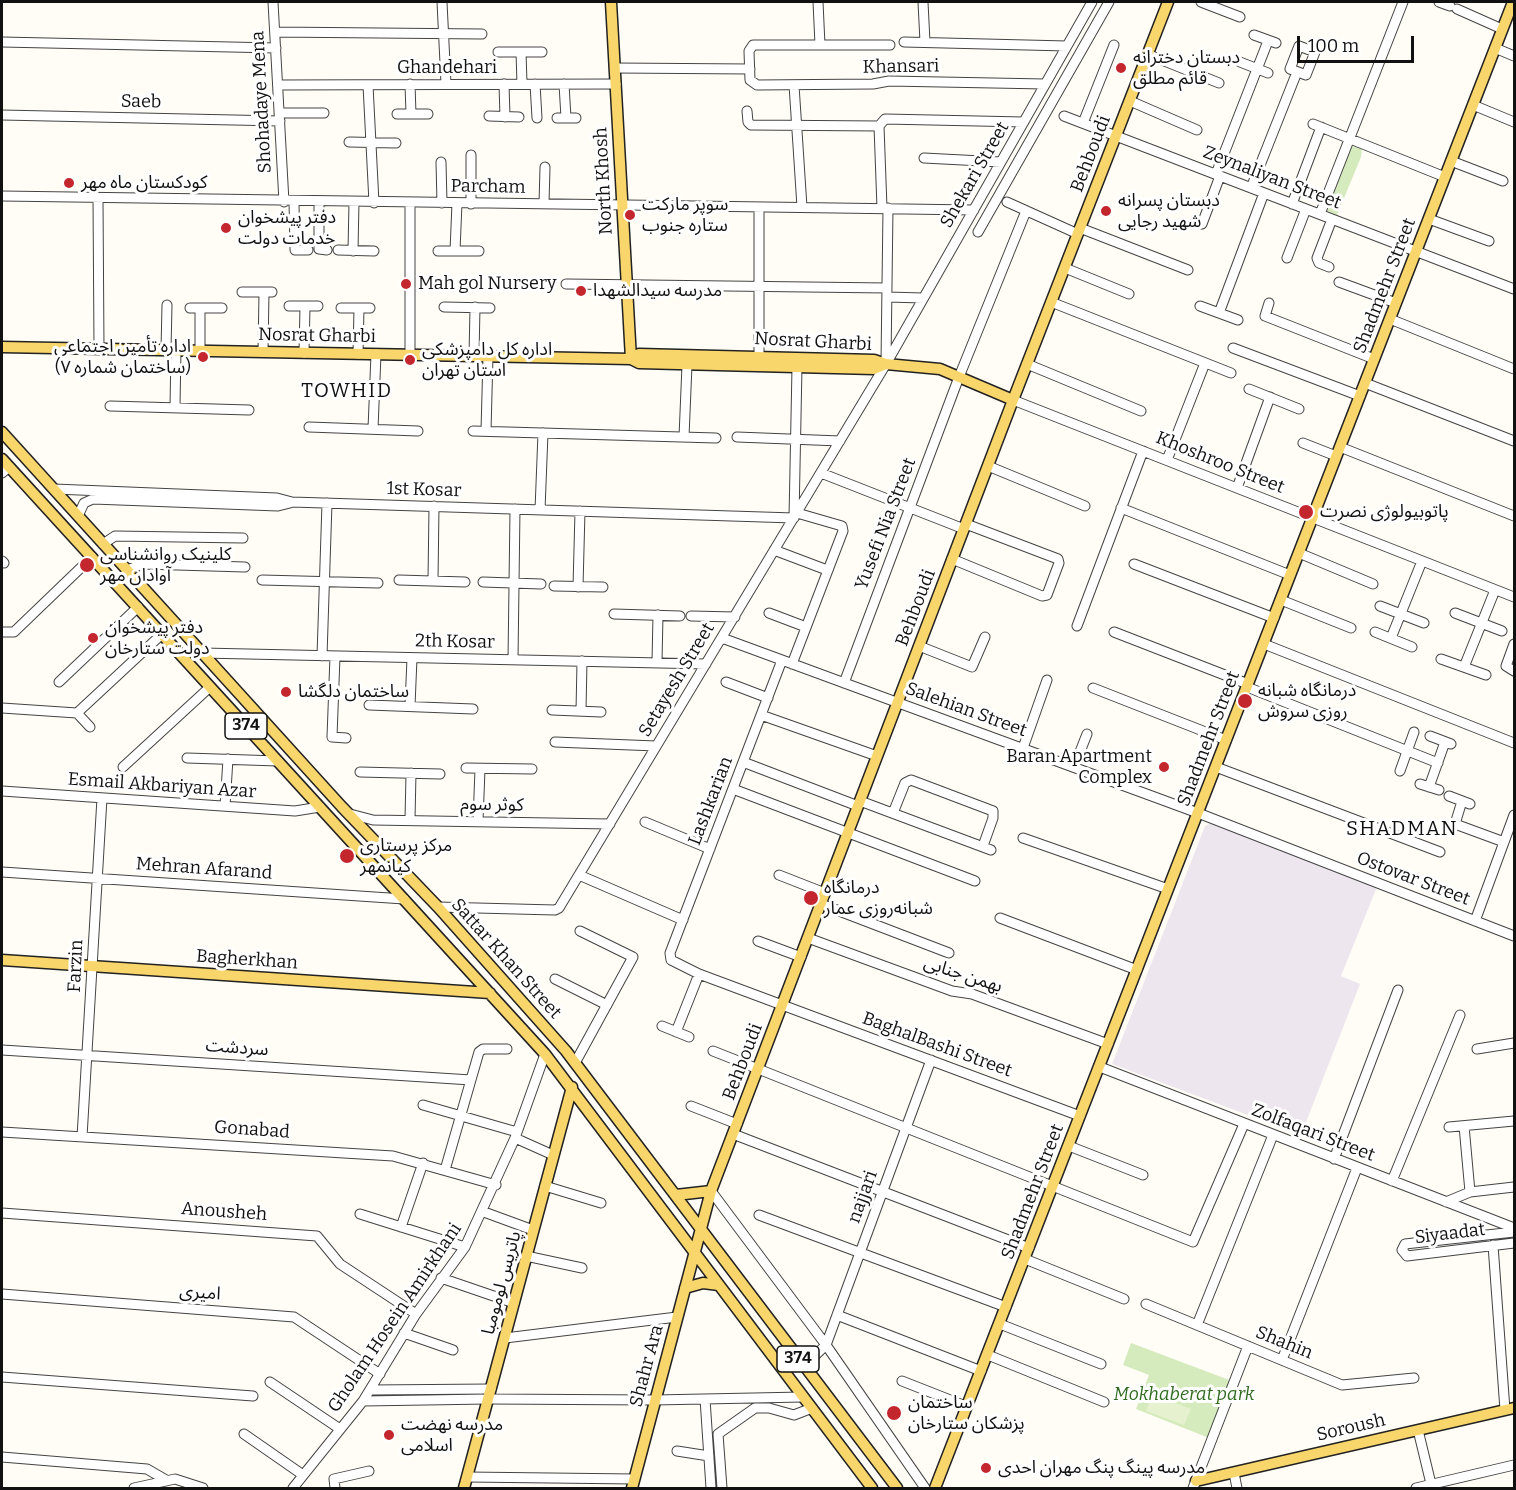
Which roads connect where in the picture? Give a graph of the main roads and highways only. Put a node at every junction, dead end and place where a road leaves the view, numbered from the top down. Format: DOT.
graph roads {
  1 [pos="611,2"];
  2 [pos="1168,2"];
  3 [pos="1513,2"];
  4 [pos="2,346"];
  5 [pos="631,359"];
  6 [pos="886,364"];
  7 [pos="1013,400"];
  8 [pos="2,432"];
  9 [pos="4,466"];
  10 [pos="68,505"];
  11 [pos="54,516"];
  12 [pos="346,810"];
  13 [pos="331,819"];
  14 [pos="367,832"];
  15 [pos="353,843"];
  16 [pos="2,960"];
  17 [pos="490,993"];
  18 [pos="572,1087"];
  19 [pos="711,1191"];
  20 [pos="676,1195"];
  21 [pos="701,1228"];
  22 [pos="694,1252"];
  23 [pos="719,1285"];
  24 [pos="685,1288"];
  25 [pos="1510,1409"];
  26 [pos="465,1484"];
  27 [pos="633,1484"];
  28 [pos="1194,1485"];
  29 [pos="872,1488"];
  30 [pos="897,1488"];
  31 [pos="935,1488"];
  1 -- 5 [label="main road, North Khosh"];
  2 -- 7 [label="main road, Behboudi"];
  3 -- 31 [label="main road, Shadmehr Street"];
  4 -- 5 [label="main road, Nosrat Gharbi"];
  5 -- 6 [label="main road, Nosrat Gharbi"];
  5 -- 6 [label="main road, Nosrat Gharbi"];
  6 -- 7 [label="main road, Nosrat Gharbi"];
  7 -- 19 [label="main road, Behboudi"];
  8 -- 10 [label="main road, Sattar Khan Street / 374"];
  9 -- 11 [label="main road, Sattar Khan Street / 374"];
  10 -- 11 [label="main road"];
  10 -- 12 [label="main road, Sattar Khan Street / 374"];
  11 -- 13 [label="main road, Sattar Khan Street / 374"];
  12 -- 13 [label="main road"];
  12 -- 14 [label="main road, Sattar Khan Street / 374"];
  13 -- 15 [label="main road, Sattar Khan Street / 374"];
  14 -- 15 [label="main road"];
  14 -- 20 [label="main road, Sattar Khan Street / 374"];
  15 -- 17 [label="main road, Sattar Khan Street / 374"];
  16 -- 17 [label="main road, Bagherkhan"];
  17 -- 18 [label="main road, Sattar Khan Street / 374"];
  18 -- 22 [label="main road, Sattar Khan Street / 374"];
  18 -- 26 [label="main road, پاتریس لومومبا"];
  19 -- 20 [label="main road"];
  19 -- 21 [label="main road, Behboudi"];
  20 -- 21 [label="main road, Sattar Khan Street / 374"];
  21 -- 22 [label="main road, Behboudi"];
  21 -- 30 [label="main road, Sattar Khan Street / 374"];
  22 -- 23 [label="main road, Sattar Khan Street / 374"];
  22 -- 24 [label="main road, Shahr Ara"];
  23 -- 24 [label="main road"];
  23 -- 29 [label="main road, Sattar Khan Street / 374"];
  24 -- 27 [label="main road, Shahr Ara"];
  25 -- 28 [label="main road, Soroush"];
}
